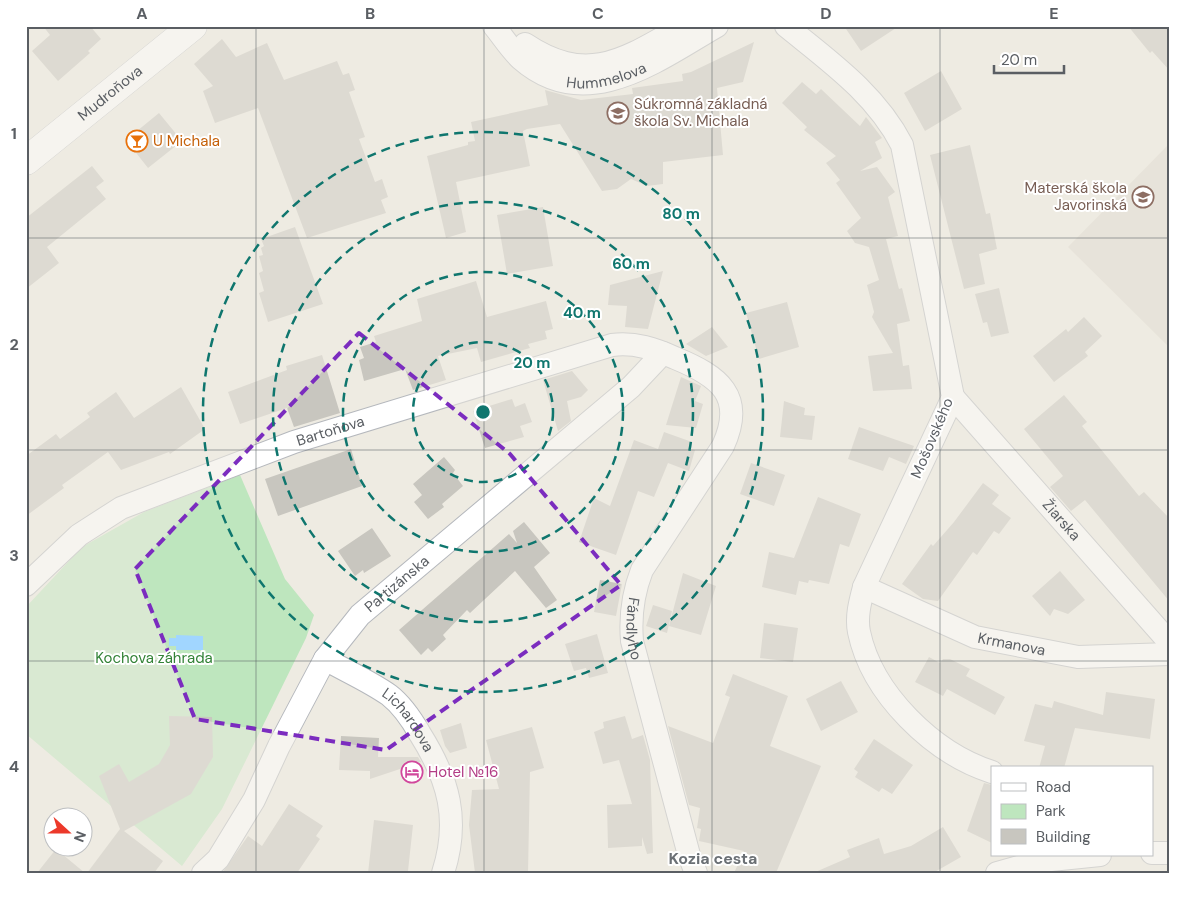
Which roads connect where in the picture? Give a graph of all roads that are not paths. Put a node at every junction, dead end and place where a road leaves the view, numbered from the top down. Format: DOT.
graph roads {
  1 [pos="193,26"];
  2 [pos="683,26"];
  3 [pos="717,26"];
  4 [pos="786,26"];
  5 [pos="498,30"];
  6 [pos="26,161"];
  7 [pos="663,353"];
  8 [pos="953,397"];
  9 [pos="26,585"];
  10 [pos="864,587"];
  11 [pos="1170,643"];
  12 [pos="1170,654"];
  13 [pos="325,658"];
  14 [pos="991,772"];
  15 [pos="1088,856"];
  16 [pos="203,873"];
  17 [pos="443,873"];
  18 [pos="696,873"];
  19 [pos="997,873"];
  1 -- 6 [label="street, Mudroňova"];
  2 -- 5 [label="street, Hummelova"];
  3 -- 5 [label="street, Hummelova"];
  4 -- 8 [label="street, Mošovského"];
  7 -- 9 [label="street, Bartoňova"];
  7 -- 13 [label="street, Partizánska"];
  7 -- 18 [label="street, Fándlyho"];
  8 -- 10 [label="street, Mošovského"];
  8 -- 11 [label="street, Žiarska"];
  10 -- 12 [label="street, Krmanova"];
  10 -- 14 [label="street, Mošovského"];
  13 -- 16 [label="street, Partizánska"];
  13 -- 17 [label="street, Lichardova"];
  15 -- 19 [label="street"];
}
